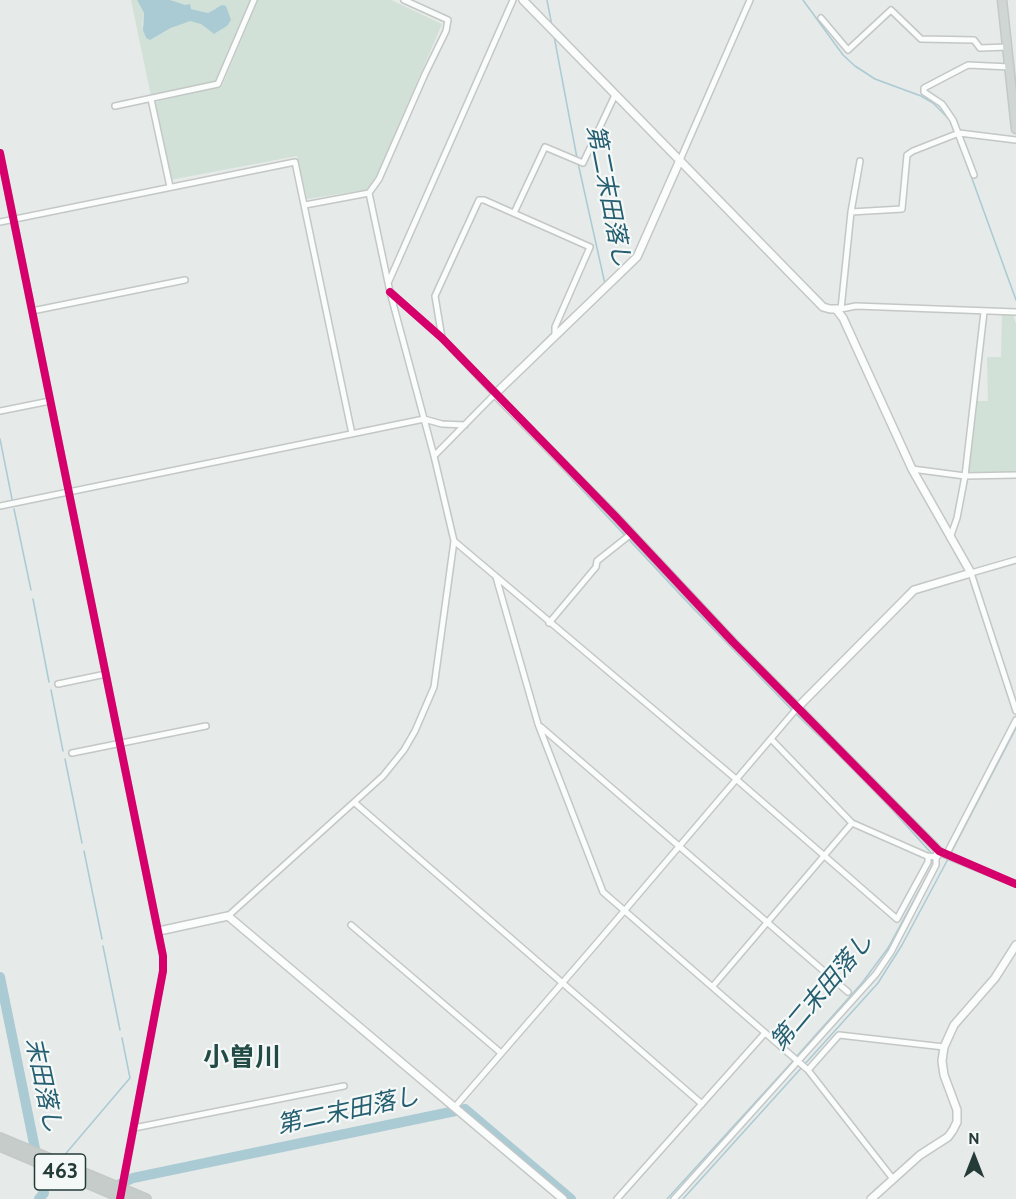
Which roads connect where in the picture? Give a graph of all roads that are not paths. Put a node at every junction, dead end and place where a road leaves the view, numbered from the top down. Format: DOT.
graph roads {
  1 [pos="254,0"];
  2 [pos="404,0"];
  3 [pos="513,0"];
  4 [pos="523,0"];
  5 [pos="750,0"];
  6 [pos="1002,0"];
  7 [pos="821,18"];
  8 [pos="1007,47"];
  9 [pos="1012,66"];
  10 [pos="615,95"];
  11 [pos="151,99"];
  12 [pos="115,106"];
  13 [pos="1016,129"];
  14 [pos="959,133"];
  15 [pos="1016,141"];
  16 [pos="0,153"];
  17 [pos="680,160"];
  18 [pos="860,161"];
  19 [pos="974,175"];
  20 [pos="170,187"];
  21 [pos="369,194"];
  22 [pos="304,206"];
  23 [pos="851,212"];
  24 [pos="514,213"];
  25 [pos="14,220"];
  26 [pos="0,222"];
  27 [pos="185,280"];
  28 [pos="388,282"];
  29 [pos="390,292"];
  30 [pos="838,309"];
  31 [pos="32,311"];
  32 [pos="984,312"];
  33 [pos="1015,313"];
  34 [pos="555,334"];
  35 [pos="442,338"];
  36 [pos="495,394"];
  37 [pos="50,401"];
  38 [pos="0,411"];
  39 [pos="424,419"];
  40 [pos="465,425"];
  41 [pos="352,435"];
  42 [pos="434,456"];
  43 [pos="912,469"];
  44 [pos="1016,475"];
  45 [pos="965,476"];
  46 [pos="69,493"];
  47 [pos="0,507"];
  48 [pos="631,534"];
  49 [pos="950,538"];
  50 [pos="454,541"];
  51 [pos="1016,560"];
  52 [pos="971,573"];
  53 [pos="496,577"];
  54 [pos="549,623"];
  55 [pos="106,674"];
  56 [pos="58,684"];
  57 [pos="798,707"];
  58 [pos="1016,711"];
  59 [pos="1016,720"];
  60 [pos="538,724"];
  61 [pos="206,726"];
  62 [pos="771,739"];
  63 [pos="120,744"];
  64 [pos="72,753"];
  65 [pos="736,779"];
  66 [pos="355,803"];
  67 [pos="852,823"];
  68 [pos="679,846"];
  69 [pos="937,855"];
  70 [pos="824,857"];
  71 [pos="1016,884"];
  72 [pos="624,911"];
  73 [pos="228,916"];
  74 [pos="767,922"];
  75 [pos="351,925"];
  76 [pos="159,931"];
  77 [pos="1016,945"];
  78 [pos="563,982"];
  79 [pos="712,986"];
  80 [pos="848,992"];
  81 [pos="765,1033"];
  82 [pos="944,1047"];
  83 [pos="501,1053"];
  84 [pos="798,1061"];
  85 [pos="808,1070"];
  86 [pos="344,1086"];
  87 [pos="702,1104"];
  88 [pos="454,1108"];
  89 [pos="134,1128"];
  90 [pos="0,1138"];
  91 [pos="0,1146"];
  92 [pos="893,1179"];
  93 [pos="879,1192"];
  94 [pos="122,1196"];
  95 [pos="146,1199"];
  96 [pos="563,1199"];
  97 [pos="617,1199"];
  98 [pos="674,1199"];
  99 [pos="871,1199"];
  100 [pos="884,1199"];
  1 -- 11 [label="street"];
  2 -- 21 [label="street"];
  3 -- 28 [label="street"];
  4 -- 10 [label="street"];
  5 -- 17 [label="street"];
  6 -- 8 [label="main road"];
  7 -- 8 [label="street"];
  8 -- 9 [label="main road"];
  9 -- 13 [label="main road"];
  9 -- 14 [label="street"];
  10 -- 17 [label="street"];
  10 -- 24 [label="street"];
  11 -- 12 [label="street"];
  11 -- 20 [label="street"];
  14 -- 15 [label="street"];
  14 -- 19 [label="street"];
  14 -- 23 [label="street"];
  16 -- 25 [label="street"];
  17 -- 30 [label="street"];
  17 -- 34 [label="street"];
  18 -- 23 [label="street"];
  20 -- 22 [label="street"];
  20 -- 25 [label="street"];
  21 -- 22 [label="street"];
  21 -- 28 [label="street"];
  22 -- 41 [label="street"];
  23 -- 30 [label="street"];
  24 -- 34 [label="street"];
  24 -- 35 [label="street"];
  25 -- 26 [label="street"];
  25 -- 31 [label="street"];
  27 -- 31 [label="street"];
  28 -- 29 [label="street"];
  29 -- 35 [label="street"];
  29 -- 39 [label="street"];
  30 -- 32 [label="street"];
  30 -- 43 [label="street"];
  31 -- 37 [label="street"];
  32 -- 33 [label="street"];
  32 -- 45 [label="street"];
  34 -- 36 [label="street"];
  35 -- 36 [label="street"];
  36 -- 40 [label="street"];
  36 -- 48 [label="street"];
  37 -- 38 [label="street"];
  37 -- 46 [label="street"];
  39 -- 40 [label="street"];
  39 -- 41 [label="street"];
  39 -- 42 [label="street"];
  40 -- 42 [label="street"];
  41 -- 46 [label="street"];
  42 -- 50 [label="street"];
  43 -- 45 [label="street"];
  43 -- 49 [label="street"];
  44 -- 45 [label="street"];
  45 -- 49 [label="street"];
  46 -- 47 [label="street"];
  46 -- 55 [label="street"];
  48 -- 54 [label="street"];
  48 -- 57 [label="street"];
  49 -- 52 [label="street"];
  50 -- 53 [label="street"];
  50 -- 66 [label="street"];
  51 -- 52 [label="street"];
  52 -- 57 [label="street"];
  52 -- 58 [label="street"];
  53 -- 54 [label="street"];
  53 -- 60 [label="street"];
  54 -- 65 [label="street"];
  55 -- 56 [label="street"];
  55 -- 63 [label="street"];
  57 -- 62 [label="street"];
  57 -- 69 [label="street"];
  59 -- 69 [label="street"];
  60 -- 68 [label="street"];
  60 -- 72 [label="street"];
  61 -- 63 [label="street"];
  62 -- 65 [label="street"];
  62 -- 67 [label="street"];
  63 -- 64 [label="street"];
  63 -- 76 [label="street"];
  65 -- 68 [label="street"];
  65 -- 70 [label="street"];
  66 -- 73 [label="street"];
  66 -- 78 [label="street"];
  67 -- 69 [label="street"];
  67 -- 70 [label="street"];
  68 -- 72 [label="street"];
  68 -- 74 [label="street"];
  69 -- 70 [label="street"];
  69 -- 71 [label="street"];
  69 -- 84 [label="street"];
  70 -- 74 [label="street"];
  72 -- 78 [label="street"];
  72 -- 79 [label="street"];
  73 -- 76 [label="street"];
  73 -- 88 [label="street"];
  74 -- 79 [label="street"];
  74 -- 80 [label="street"];
  75 -- 83 [label="street"];
  76 -- 89 [label="street"];
  77 -- 82 [label="street"];
  78 -- 83 [label="street"];
  78 -- 87 [label="street"];
  79 -- 81 [label="street"];
  81 -- 84 [label="street"];
  81 -- 87 [label="street"];
  82 -- 85 [label="street"];
  82 -- 92 [label="street"];
  83 -- 88 [label="street"];
  84 -- 85 [label="street"];
  84 -- 98 [label="street"];
  85 -- 92 [label="street"];
  86 -- 89 [label="street"];
  87 -- 97 [label="street"];
  88 -- 96 [label="street"];
  89 -- 94 [label="street"];
  90 -- 94 [label="highway, 463"];
  91 -- 94 [label="highway, 463"];
  92 -- 93 [label="street"];
  93 -- 99 [label="street"];
  93 -- 100 [label="street"];
  94 -- 95 [label="highway, 463"];
}
